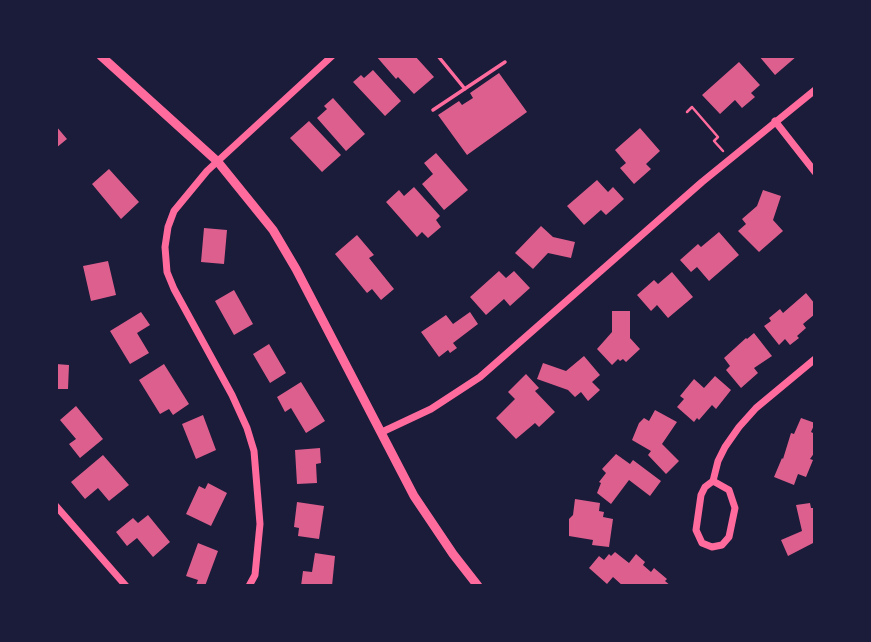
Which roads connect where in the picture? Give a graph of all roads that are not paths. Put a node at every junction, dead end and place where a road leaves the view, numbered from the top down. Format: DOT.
graph roads {
  1 [pos="101,56"];
  2 [pos="332,56"];
  3 [pos="438,56"];
  4 [pos="505,62"];
  5 [pos="465,89"];
  6 [pos="815,90"];
  7 [pos="433,110"];
  8 [pos="775,121"];
  9 [pos="218,162"];
  10 [pos="815,172"];
  11 [pos="815,359"];
  12 [pos="382,432"];
  13 [pos="713,481"];
  14 [pos="56,506"];
  15 [pos="126,586"];
  16 [pos="249,586"];
  17 [pos="478,586"];
  1 -- 9 [label="street"];
  2 -- 9 [label="street"];
  3 -- 5 [label="lane"];
  4 -- 5 [label="lane"];
  5 -- 7 [label="lane"];
  6 -- 8 [label="street"];
  8 -- 10 [label="street"];
  8 -- 12 [label="street"];
  9 -- 12 [label="street"];
  9 -- 16 [label="street"];
  11 -- 13 [label="street"];
  12 -- 17 [label="street"];
  13 -- 13 [label="street"];
  14 -- 15 [label="street"];
}
